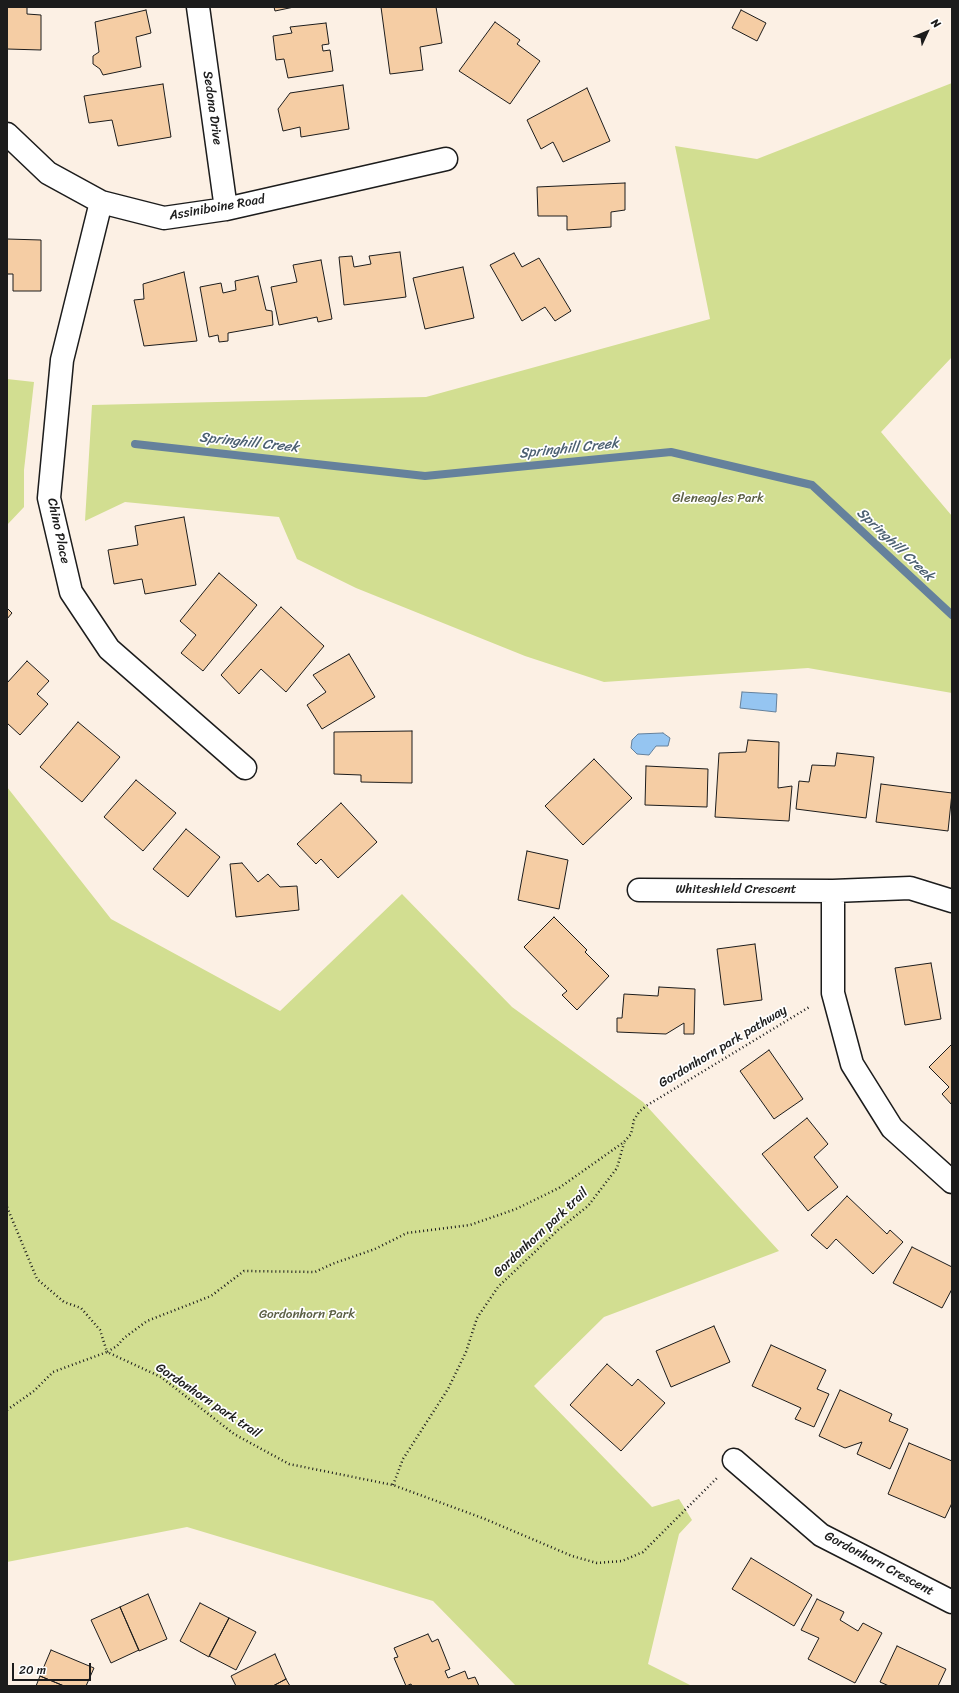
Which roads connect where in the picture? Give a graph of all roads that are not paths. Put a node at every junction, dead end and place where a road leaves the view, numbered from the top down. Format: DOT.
graph roads {
  1 [pos="198,7"];
  2 [pos="7,134"];
  3 [pos="446,159"];
  4 [pos="101,202"];
  5 [pos="226,209"];
  6 [pos="245,768"];
  7 [pos="639,890"];
  8 [pos="833,890"];
  9 [pos="952,901"];
  10 [pos="952,1182"];
  11 [pos="734,1460"];
  12 [pos="952,1602"];
  1 -- 5 [label="street, Sedona Drive"];
  2 -- 4 [label="street, Assiniboine Road"];
  3 -- 5 [label="street, Assiniboine Road"];
  4 -- 5 [label="street, Assiniboine Road"];
  4 -- 6 [label="street, Chino Place"];
  7 -- 8 [label="street, Whiteshield Crescent"];
  8 -- 9 [label="street, Whiteshield Crescent"];
  8 -- 10 [label="street"];
  11 -- 12 [label="street, Gordonhorn Crescent"];
}
